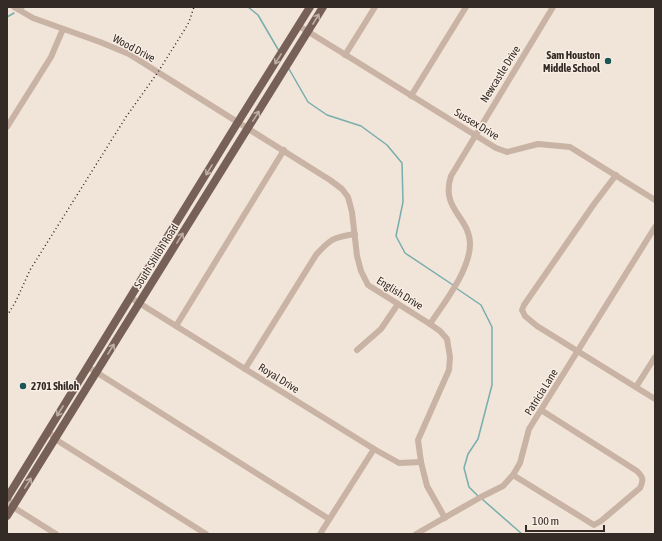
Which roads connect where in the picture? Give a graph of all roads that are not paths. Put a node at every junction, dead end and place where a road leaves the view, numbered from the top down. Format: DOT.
graph roads {
  1 [pos="14,7"];
  2 [pos="310,7"];
  3 [pos="323,7"];
  4 [pos="374,7"];
  5 [pos="466,7"];
  6 [pos="553,7"];
  7 [pos="298,26"];
  8 [pos="62,29"];
  9 [pos="308,32"];
  10 [pos="345,55"];
  11 [pos="411,96"];
  12 [pos="238,122"];
  13 [pos="7,127"];
  14 [pos="248,128"];
  15 [pos="474,135"];
  16 [pos="284,150"];
  17 [pos="616,176"];
  18 [pos="655,200"];
  19 [pos="655,227"];
  20 [pos="355,234"];
  21 [pos="130,298"];
  22 [pos="140,303"];
  23 [pos="398,304"];
  24 [pos="430,324"];
  25 [pos="176,326"];
  26 [pos="357,350"];
  27 [pos="578,351"];
  28 [pos="655,357"];
  29 [pos="88,367"];
  30 [pos="245,369"];
  31 [pos="97,372"];
  32 [pos="636,387"];
  33 [pos="655,399"];
  34 [pos="541,410"];
  35 [pos="48,431"];
  36 [pos="55,439"];
  37 [pos="374,449"];
  38 [pos="421,462"];
  39 [pos="513,475"];
  40 [pos="7,498"];
  41 [pos="13,507"];
  42 [pos="7,516"];
  43 [pos="445,518"];
  44 [pos="330,519"];
  45 [pos="56,534"];
  46 [pos="206,534"];
  47 [pos="320,534"];
  48 [pos="416,534"];
  1 -- 8 [label="street, Wood Drive"];
  2 -- 7 [label="main road, South Shiloh Road"];
  9 -- 3 [label="main road, South Shiloh Road, one-way"];
  4 -- 10 [label="street"];
  5 -- 11 [label="street"];
  6 -- 15 [label="street, Newcastle Drive"];
  7 -- 9 [label="street, Sussex Drive"];
  7 -- 12 [label="main road, South Shiloh Road, one-way"];
  8 -- 12 [label="street, Wood Drive"];
  8 -- 13 [label="street"];
  9 -- 10 [label="street, Sussex Drive"];
  14 -- 9 [label="main road, South Shiloh Road, one-way"];
  10 -- 11 [label="street, Sussex Drive"];
  11 -- 15 [label="street, Sussex Drive"];
  12 -- 14 [label="street, English Drive"];
  12 -- 21 [label="main road, South Shiloh Road, one-way"];
  14 -- 16 [label="street, English Drive"];
  22 -- 14 [label="main road, South Shiloh Road, one-way"];
  15 -- 17 [label="street, Sussex Drive"];
  15 -- 24 [label="street, Newcastle Drive"];
  16 -- 20 [label="street, English Drive"];
  16 -- 25 [label="street"];
  17 -- 18 [label="street, Sussex Drive"];
  17 -- 27 [label="street"];
  19 -- 27 [label="street, Patricia Lane"];
  20 -- 23 [label="street, English Drive"];
  20 -- 30 [label="street"];
  21 -- 22 [label="street, Royal Drive"];
  21 -- 29 [label="main road, South Shiloh Road"];
  22 -- 25 [label="street, Royal Drive"];
  31 -- 22 [label="main road, South Shiloh Road, one-way"];
  23 -- 24 [label="street, English Drive"];
  23 -- 26 [label="street"];
  24 -- 38 [label="street, English Drive"];
  25 -- 30 [label="street, Royal Drive"];
  27 -- 32 [label="street"];
  27 -- 34 [label="street, Patricia Lane"];
  28 -- 32 [label="street"];
  29 -- 31 [label="street"];
  29 -- 35 [label="main road, South Shiloh Road, one-way"];
  30 -- 37 [label="street, Royal Drive"];
  31 -- 36 [label="main road, South Shiloh Road"];
  31 -- 44 [label="street"];
  32 -- 33 [label="street"];
  34 -- 39 [label="street, Patricia Lane"];
  34 -- 39 [label="street"];
  35 -- 36 [label="street"];
  35 -- 40 [label="main road, South Shiloh Road"];
  41 -- 36 [label="main road, South Shiloh Road, one-way"];
  36 -- 46 [label="street"];
  37 -- 38 [label="street, Royal Drive"];
  37 -- 44 [label="street"];
  38 -- 43 [label="street, English Drive"];
  39 -- 43 [label="street, Patricia Lane"];
  40 -- 41 [label="street"];
  41 -- 42 [label="main road, South Shiloh Road"];
  41 -- 45 [label="street"];
  43 -- 48 [label="street, Patricia Lane"];
  44 -- 47 [label="street"];
}
